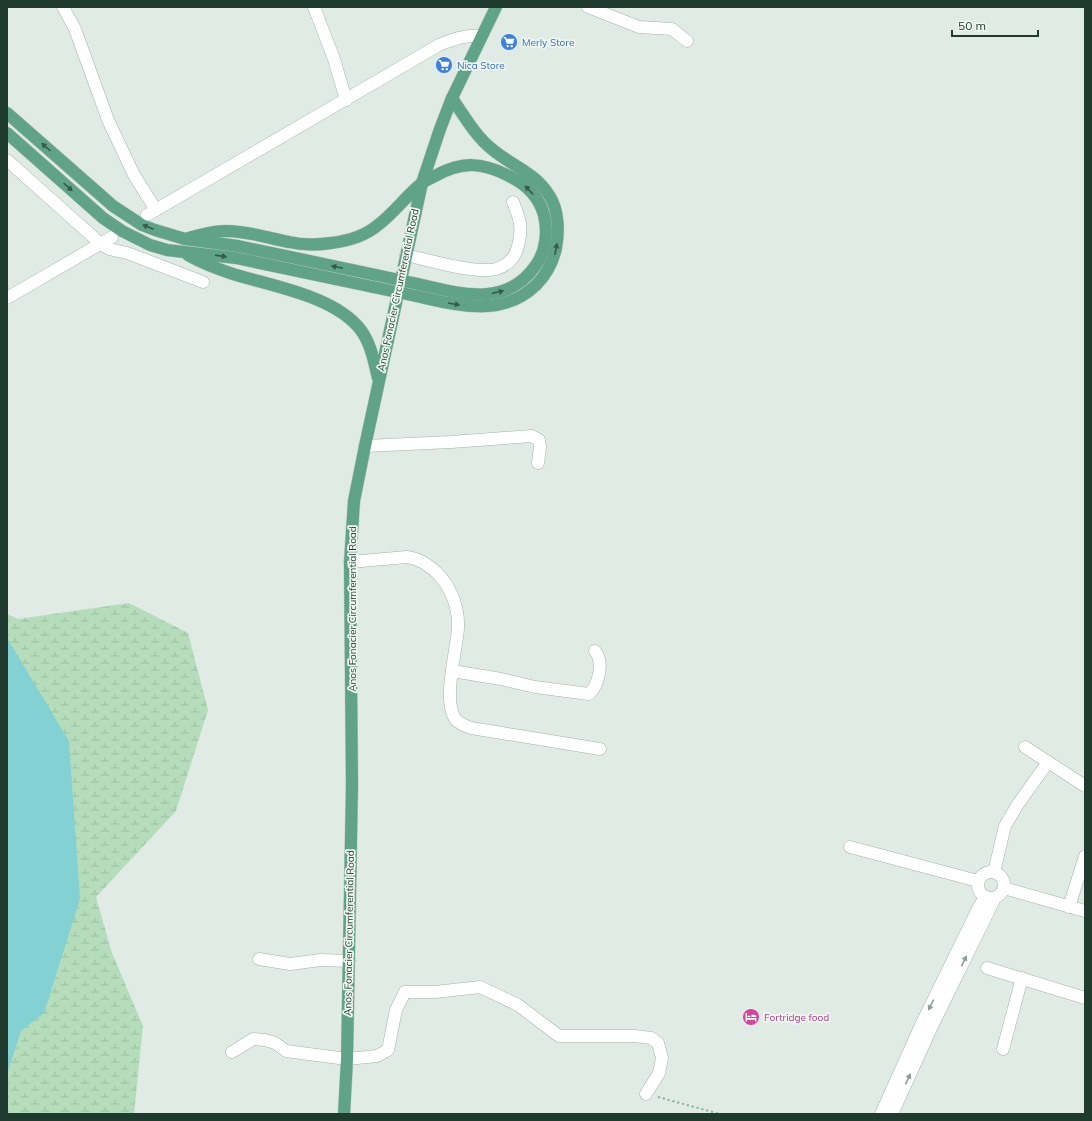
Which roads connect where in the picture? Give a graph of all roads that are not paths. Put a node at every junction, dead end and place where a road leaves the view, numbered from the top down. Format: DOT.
graph roads {
  1 [pos="63,7"];
  2 [pos="314,7"];
  3 [pos="496,7"];
  4 [pos="588,7"];
  5 [pos="481,36"];
  6 [pos="687,41"];
  7 [pos="452,98"];
  8 [pos="346,100"];
  9 [pos="7,112"];
  10 [pos="7,133"];
  11 [pos="7,160"];
  12 [pos="514,171"];
  13 [pos="422,183"];
  14 [pos="513,202"];
  15 [pos="112,237"];
  16 [pos="185,239"];
  17 [pos="101,244"];
  18 [pos="183,252"];
  19 [pos="406,255"];
  20 [pos="374,281"];
  21 [pos="203,282"];
  22 [pos="7,298"];
  23 [pos="379,381"];
  24 [pos="365,446"];
  25 [pos="538,463"];
  26 [pos="350,562"];
  27 [pos="595,651"];
  28 [pos="452,671"];
  29 [pos="1025,747"];
  30 [pos="600,749"];
  31 [pos="1048,762"];
  32 [pos="1085,786"];
  33 [pos="850,848"];
  34 [pos="1085,856"];
  35 [pos="994,872"];
  36 [pos="978,881"];
  37 [pos="1004,888"];
  38 [pos="990,898"];
  39 [pos="1069,907"];
  40 [pos="1085,911"];
  41 [pos="260,959"];
  42 [pos="348,961"];
  43 [pos="988,968"];
  44 [pos="1022,978"];
  45 [pos="1085,998"];
  46 [pos="1003,1049"];
  47 [pos="232,1052"];
  48 [pos="347,1059"];
  49 [pos="646,1094"];
  50 [pos="344,1114"];
  51 [pos="881,1114"];
  52 [pos="892,1114"];
  1 -- 8 [label="street"];
  2 -- 8 [label="street"];
  3 -- 5 [label="main road, Anos Fonacier Circumferential Road"];
  4 -- 6 [label="street"];
  5 -- 7 [label="main road, Anos Fonacier Circumferential Road"];
  5 -- 8 [label="street"];
  7 -- 12 [label="main road"];
  7 -- 13 [label="main road, Anos Fonacier Circumferential Road"];
  16 -- 9 [label="main road, one-way"];
  10 -- 18 [label="main road, one-way"];
  11 -- 17 [label="street"];
  12 -- 13 [label="main road"];
  20 -- 12 [label="main road, one-way, bridge"];
  13 -- 16 [label="main road"];
  13 -- 19 [label="main road, Anos Fonacier Circumferential Road"];
  14 -- 19 [label="street"];
  15 -- 17 [label="street"];
  20 -- 16 [label="main road, one-way"];
  17 -- 21 [label="street"];
  17 -- 22 [label="street"];
  18 -- 20 [label="main road, one-way"];
  18 -- 23 [label="main road"];
  19 -- 23 [label="main road, Anos Fonacier Circumferential Road"];
  23 -- 24 [label="main road, Anos Fonacier Circumferential Road"];
  24 -- 25 [label="street"];
  24 -- 26 [label="main road, Anos Fonacier Circumferential Road"];
  26 -- 28 [label="street"];
  26 -- 42 [label="main road, Anos Fonacier Circumferential Road"];
  27 -- 28 [label="street"];
  28 -- 30 [label="street"];
  29 -- 31 [label="street"];
  31 -- 32 [label="street"];
  31 -- 35 [label="street"];
  33 -- 36 [label="street"];
  34 -- 39 [label="street"];
  35 -- 36 [label="street"];
  35 -- 37 [label="street"];
  36 -- 38 [label="street"];
  37 -- 38 [label="street"];
  37 -- 39 [label="street"];
  38 -- 51 [label="street, one-way"];
  52 -- 38 [label="street, one-way"];
  39 -- 40 [label="street"];
  41 -- 42 [label="street"];
  42 -- 48 [label="main road, Anos Fonacier Circumferential Road"];
  43 -- 44 [label="street"];
  44 -- 45 [label="street"];
  44 -- 46 [label="street"];
  47 -- 48 [label="street"];
  48 -- 49 [label="street"];
  48 -- 50 [label="main road, Anos Fonacier Circumferential Road"];
}
